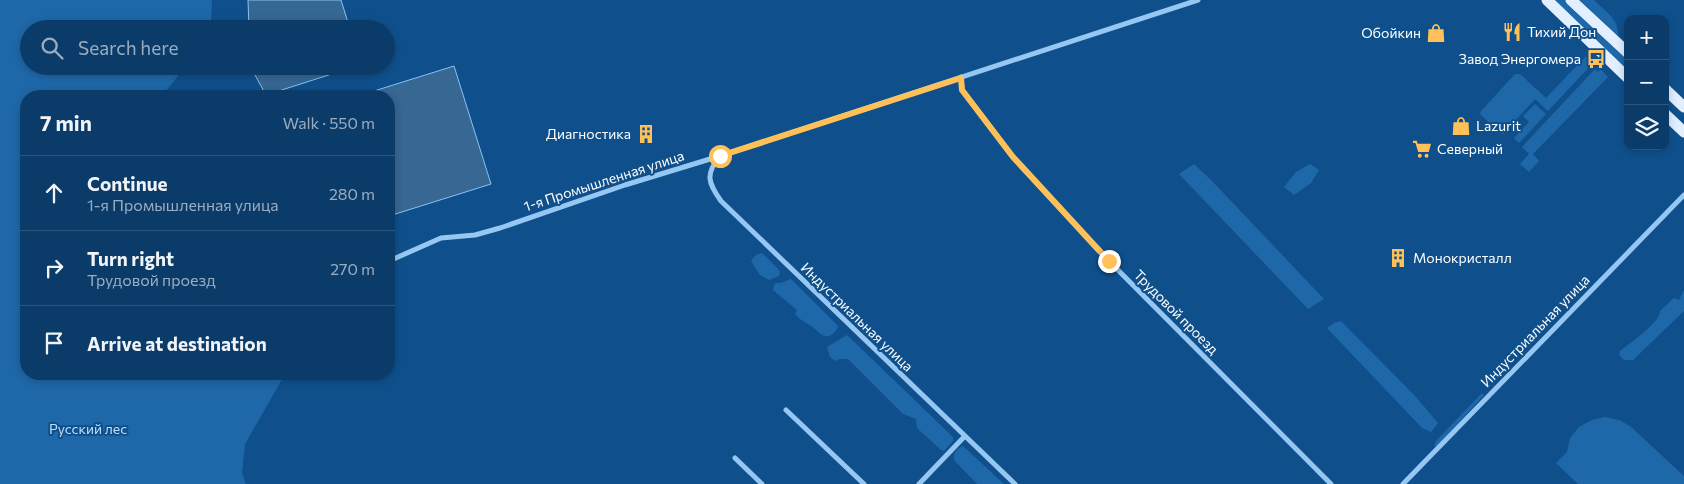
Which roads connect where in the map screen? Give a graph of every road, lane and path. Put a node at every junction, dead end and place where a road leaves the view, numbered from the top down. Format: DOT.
graph roads {
  1 [pos="1198,0"];
  2 [pos="1547,0"];
  3 [pos="1571,0"];
  4 [pos="1624,49"];
  5 [pos="1624,74"];
  6 [pos="961,78"];
  7 [pos="1669,93"];
  8 [pos="1684,107"];
  9 [pos="1669,118"];
  10 [pos="1684,132"];
  11 [pos="720,156"];
  12 [pos="1684,195"];
  13 [pos="395,258"];
  14 [pos="786,410"];
  15 [pos="964,437"];
  16 [pos="735,458"];
  17 [pos="762,484"];
  18 [pos="864,484"];
  19 [pos="919,484"];
  20 [pos="1015,484"];
  21 [pos="1331,484"];
  22 [pos="1403,484"];
  1 -- 6 [label="street, 1-я Промышленная улица"];
  2 -- 5 [label="main road"];
  3 -- 4 [label="main road"];
  6 -- 11 [label="street, 1-я Промышленная улица"];
  6 -- 21 [label="street, Трудовой проезд"];
  7 -- 8 [label="main road"];
  9 -- 10 [label="main road"];
  11 -- 13 [label="street, 1-я Промышленная улица"];
  11 -- 15 [label="street, Индустриальная улица"];
  12 -- 22 [label="street, Индустриальная улица"];
  14 -- 18 [label="street"];
  15 -- 19 [label="street"];
  15 -- 20 [label="street, Индустриальная улица"];
  16 -- 17 [label="street"];
}
